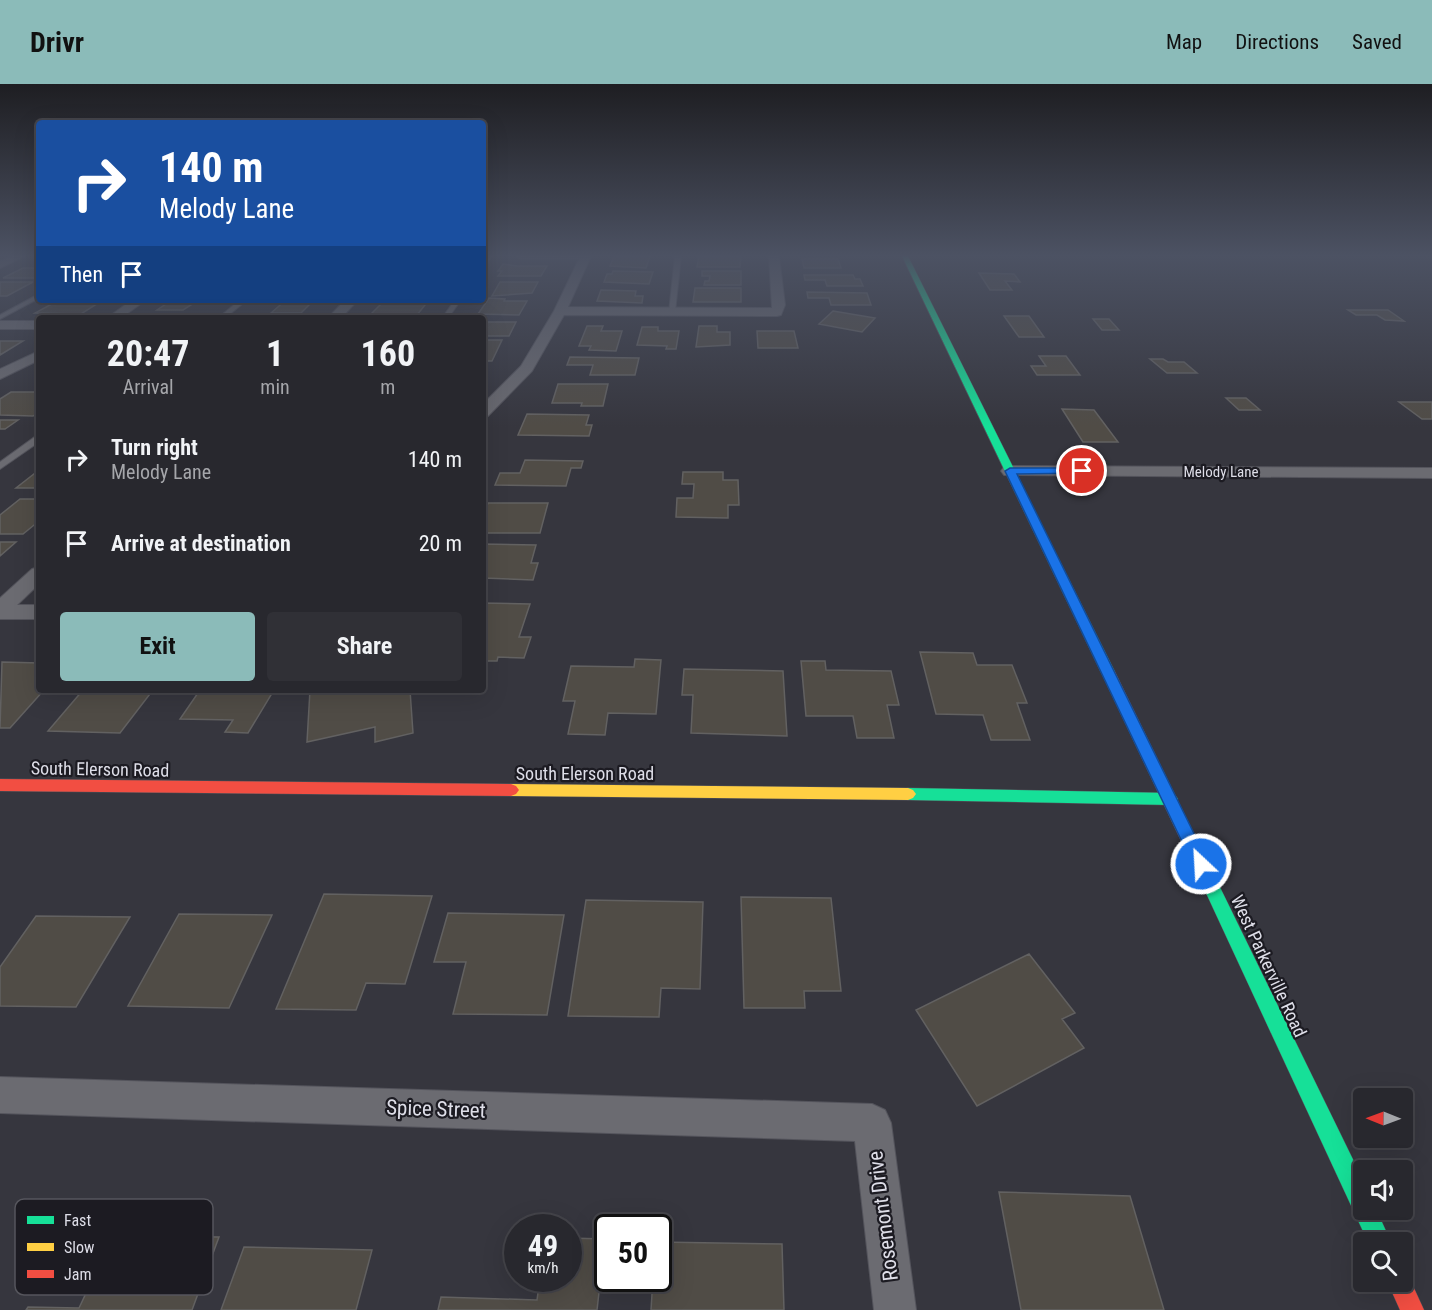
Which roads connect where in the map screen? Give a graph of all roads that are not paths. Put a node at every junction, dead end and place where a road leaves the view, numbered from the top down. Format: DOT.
graph roads {
  1 [pos="559,313"];
  2 [pos="933,313"];
  3 [pos="0,325"];
  4 [pos="36,325"];
  5 [pos="36,357"];
  6 [pos="2,374"];
  7 [pos="486,410"];
  8 [pos="36,440"];
  9 [pos="0,466"];
  10 [pos="1010,471"];
  11 [pos="1432,473"];
  12 [pos="36,576"];
  13 [pos="0,611"];
  14 [pos="36,612"];
  15 [pos="0,785"];
  16 [pos="1170,799"];
  17 [pos="0,1095"];
  18 [pos="872,1123"];
  19 [pos="1353,1185"];
  20 [pos="1404,1292"];
  21 [pos="894,1310"];
  22 [pos="1412,1310"];
  1 -- 7 [label="street"];
  2 -- 10 [label="main road, West Parkerville Road"];
  3 -- 4 [label="street"];
  5 -- 6 [label="street"];
  8 -- 9 [label="lane"];
  10 -- 11 [label="street, Melody Lane"];
  10 -- 16 [label="main road, West Parkerville Road"];
  12 -- 13 [label="street"];
  13 -- 14 [label="street"];
  15 -- 16 [label="main road, South Elerson Road"];
  16 -- 19 [label="main road, West Parkerville Road"];
  17 -- 18 [label="street, Spice Street"];
  18 -- 21 [label="street, Rosemont Drive"];
  20 -- 22 [label="main road"];
}
